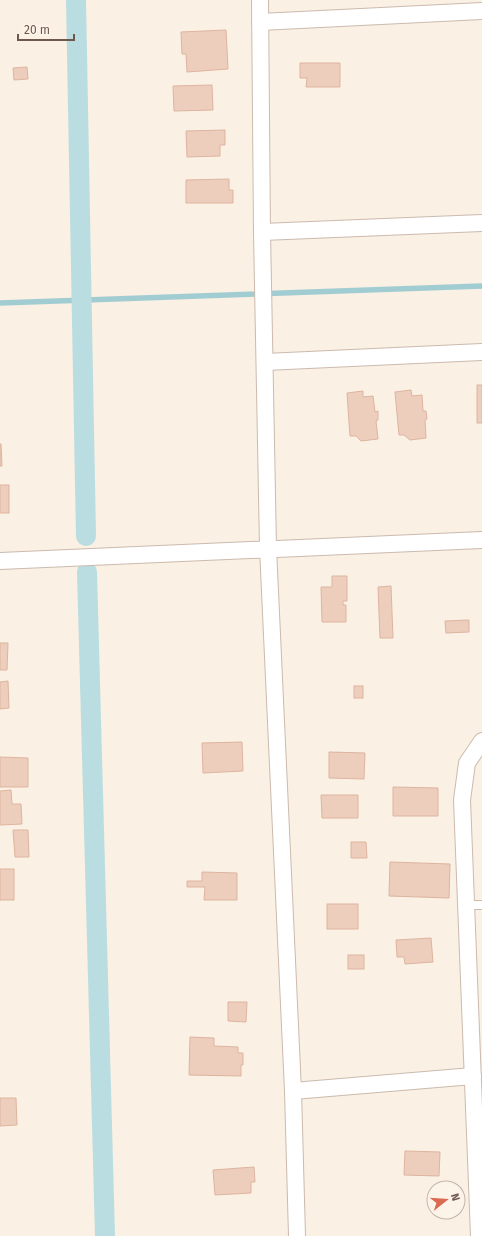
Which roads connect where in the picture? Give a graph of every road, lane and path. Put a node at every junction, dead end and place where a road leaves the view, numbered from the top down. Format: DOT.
graph roads {
  1 [pos="260,0"];
  2 [pos="482,11"];
  3 [pos="260,22"];
  4 [pos="482,223"];
  5 [pos="262,232"];
  6 [pos="482,352"];
  7 [pos="265,362"];
  8 [pos="482,540"];
  9 [pos="268,548"];
  10 [pos="0,561"];
  11 [pos="482,740"];
  12 [pos="466,905"];
  13 [pos="482,905"];
  14 [pos="473,1076"];
  15 [pos="293,1091"];
  16 [pos="296,1236"];
  17 [pos="479,1236"];
  1 -- 3 [label="street"];
  2 -- 3 [label="street"];
  3 -- 5 [label="street"];
  4 -- 5 [label="street"];
  5 -- 7 [label="street"];
  6 -- 7 [label="street"];
  7 -- 9 [label="street"];
  8 -- 9 [label="street"];
  9 -- 10 [label="street"];
  9 -- 15 [label="street"];
  11 -- 12 [label="street"];
  12 -- 13 [label="lane"];
  12 -- 14 [label="street"];
  14 -- 15 [label="street"];
  14 -- 17 [label="street"];
  15 -- 16 [label="street"];
}
